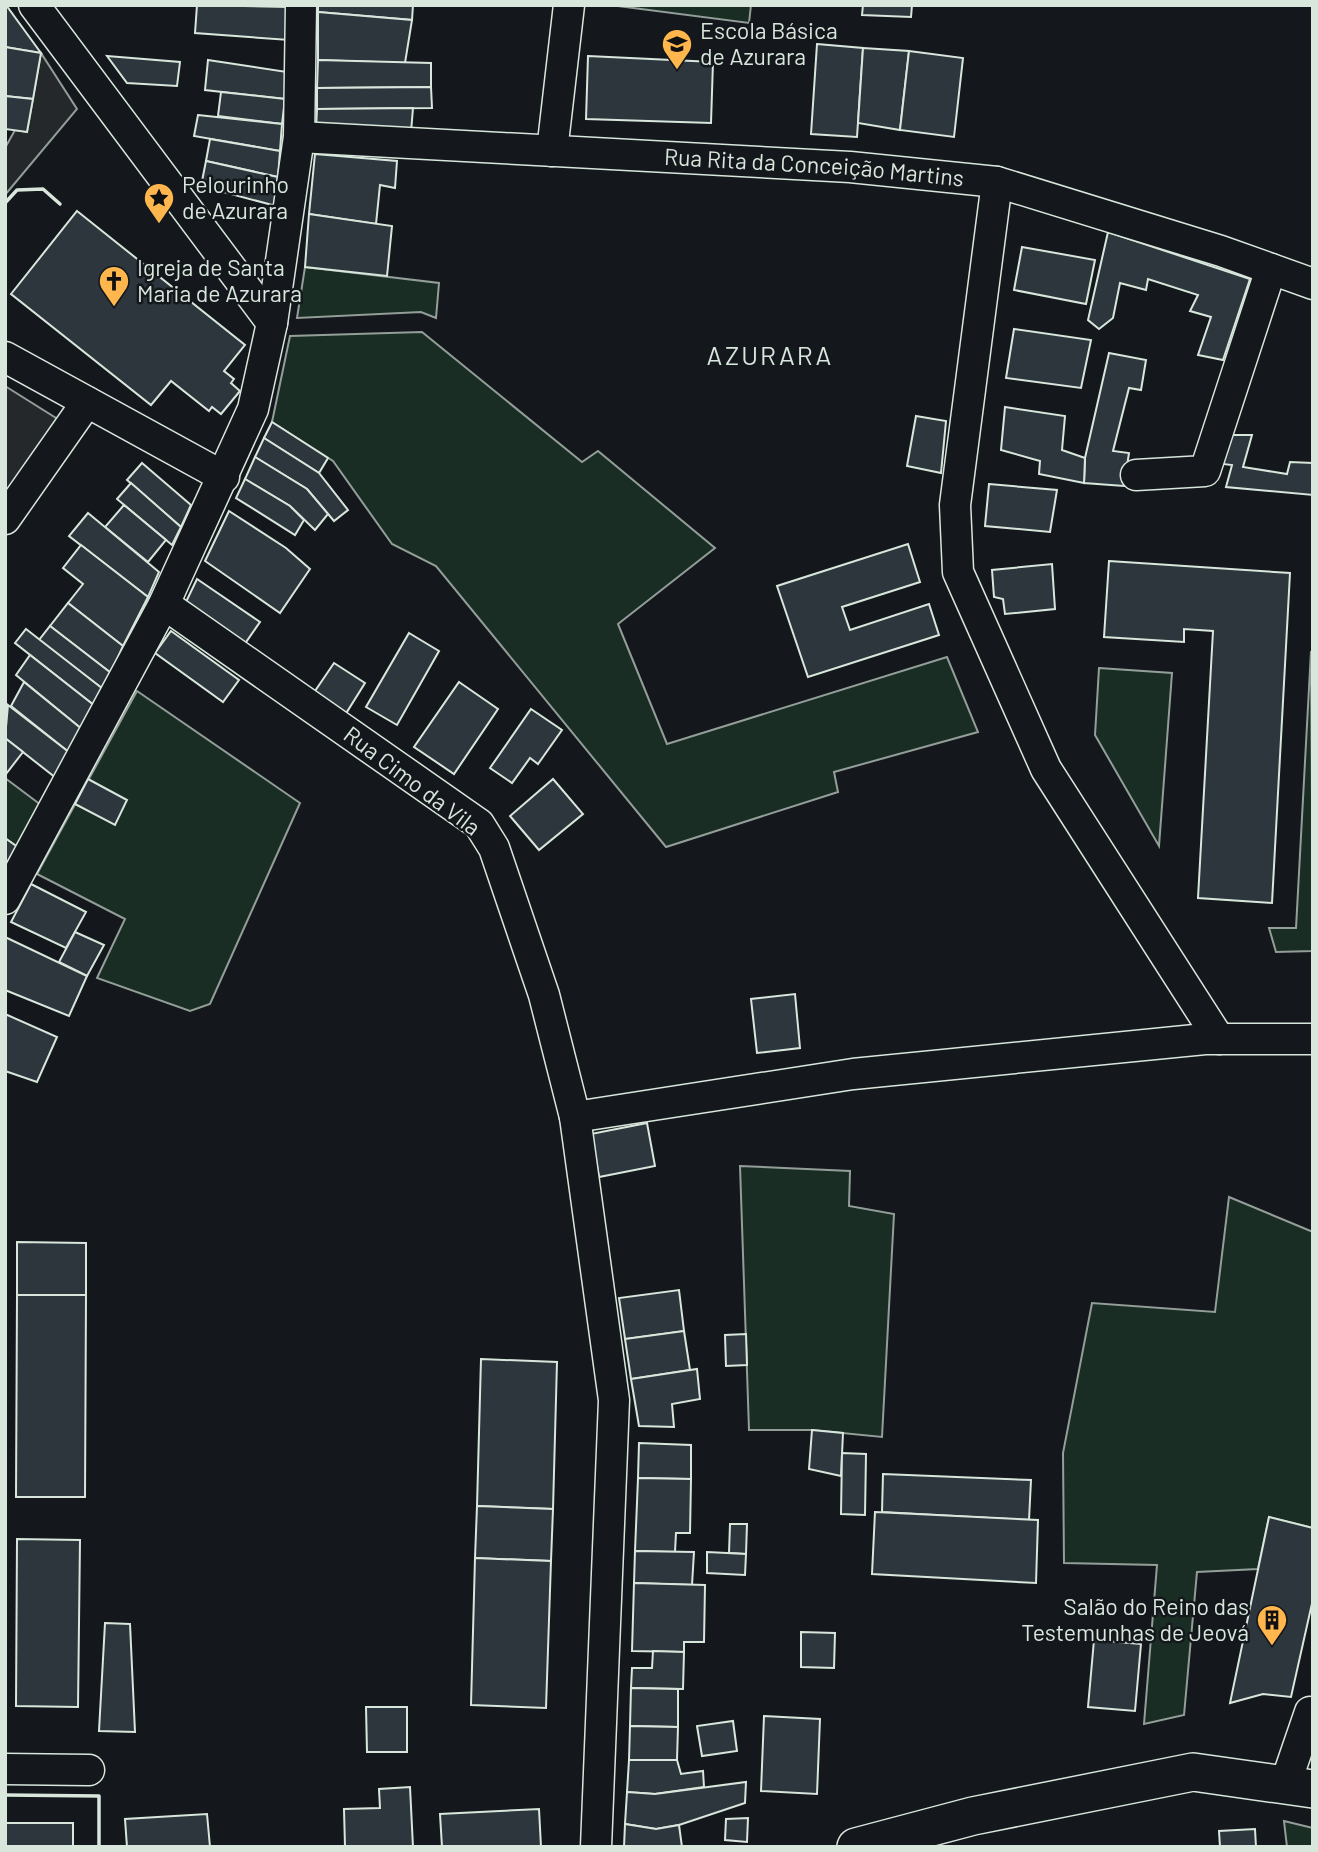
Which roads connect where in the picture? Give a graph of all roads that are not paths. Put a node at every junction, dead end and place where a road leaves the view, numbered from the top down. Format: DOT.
graph roads {
  1 [pos="34,5"];
  2 [pos="301,5"];
  3 [pos="569,5"];
  4 [pos="299,137"];
  5 [pos="552,151"];
  6 [pos="997,182"];
  7 [pos="1271,269"];
  8 [pos="1313,284"];
  9 [pos="272,323"];
  10 [pos="5,357"];
  11 [pos="87,401"];
  12 [pos="1136,475"];
  13 [pos="224,477"];
  14 [pos="5,519"];
  15 [pos="164,604"];
  16 [pos="5,899"];
  17 [pos="1219,1039"];
  18 [pos="1313,1039"];
  19 [pos="575,1117"];
  20 [pos="1310,1712"];
  21 [pos="5,1769"];
  22 [pos="89,1770"];
  23 [pos="1299,1787"];
  24 [pos="596,1847"];
  25 [pos="856,1847"];
  1 -- 9 [label="street"];
  2 -- 4 [label="street"];
  3 -- 5 [label="street"];
  4 -- 5 [label="street, Rua Rita da Conceição Martins"];
  4 -- 9 [label="street"];
  5 -- 6 [label="street, Rua Rita da Conceição Martins"];
  6 -- 7 [label="street, Rua Rita da Conceição Martins"];
  6 -- 17 [label="street"];
  7 -- 8 [label="street, Rua Rita da Conceição Martins"];
  7 -- 12 [label="street"];
  9 -- 13 [label="street"];
  10 -- 11 [label="street"];
  11 -- 13 [label="street"];
  11 -- 14 [label="street"];
  13 -- 15 [label="street"];
  15 -- 16 [label="street"];
  15 -- 19 [label="street, Rua Cimo da Vila"];
  17 -- 18 [label="street"];
  17 -- 19 [label="street"];
  19 -- 24 [label="street, Rua Cimo da Vila"];
  20 -- 23 [label="street"];
  21 -- 22 [label="street"];
  23 -- 25 [label="street"];
}
